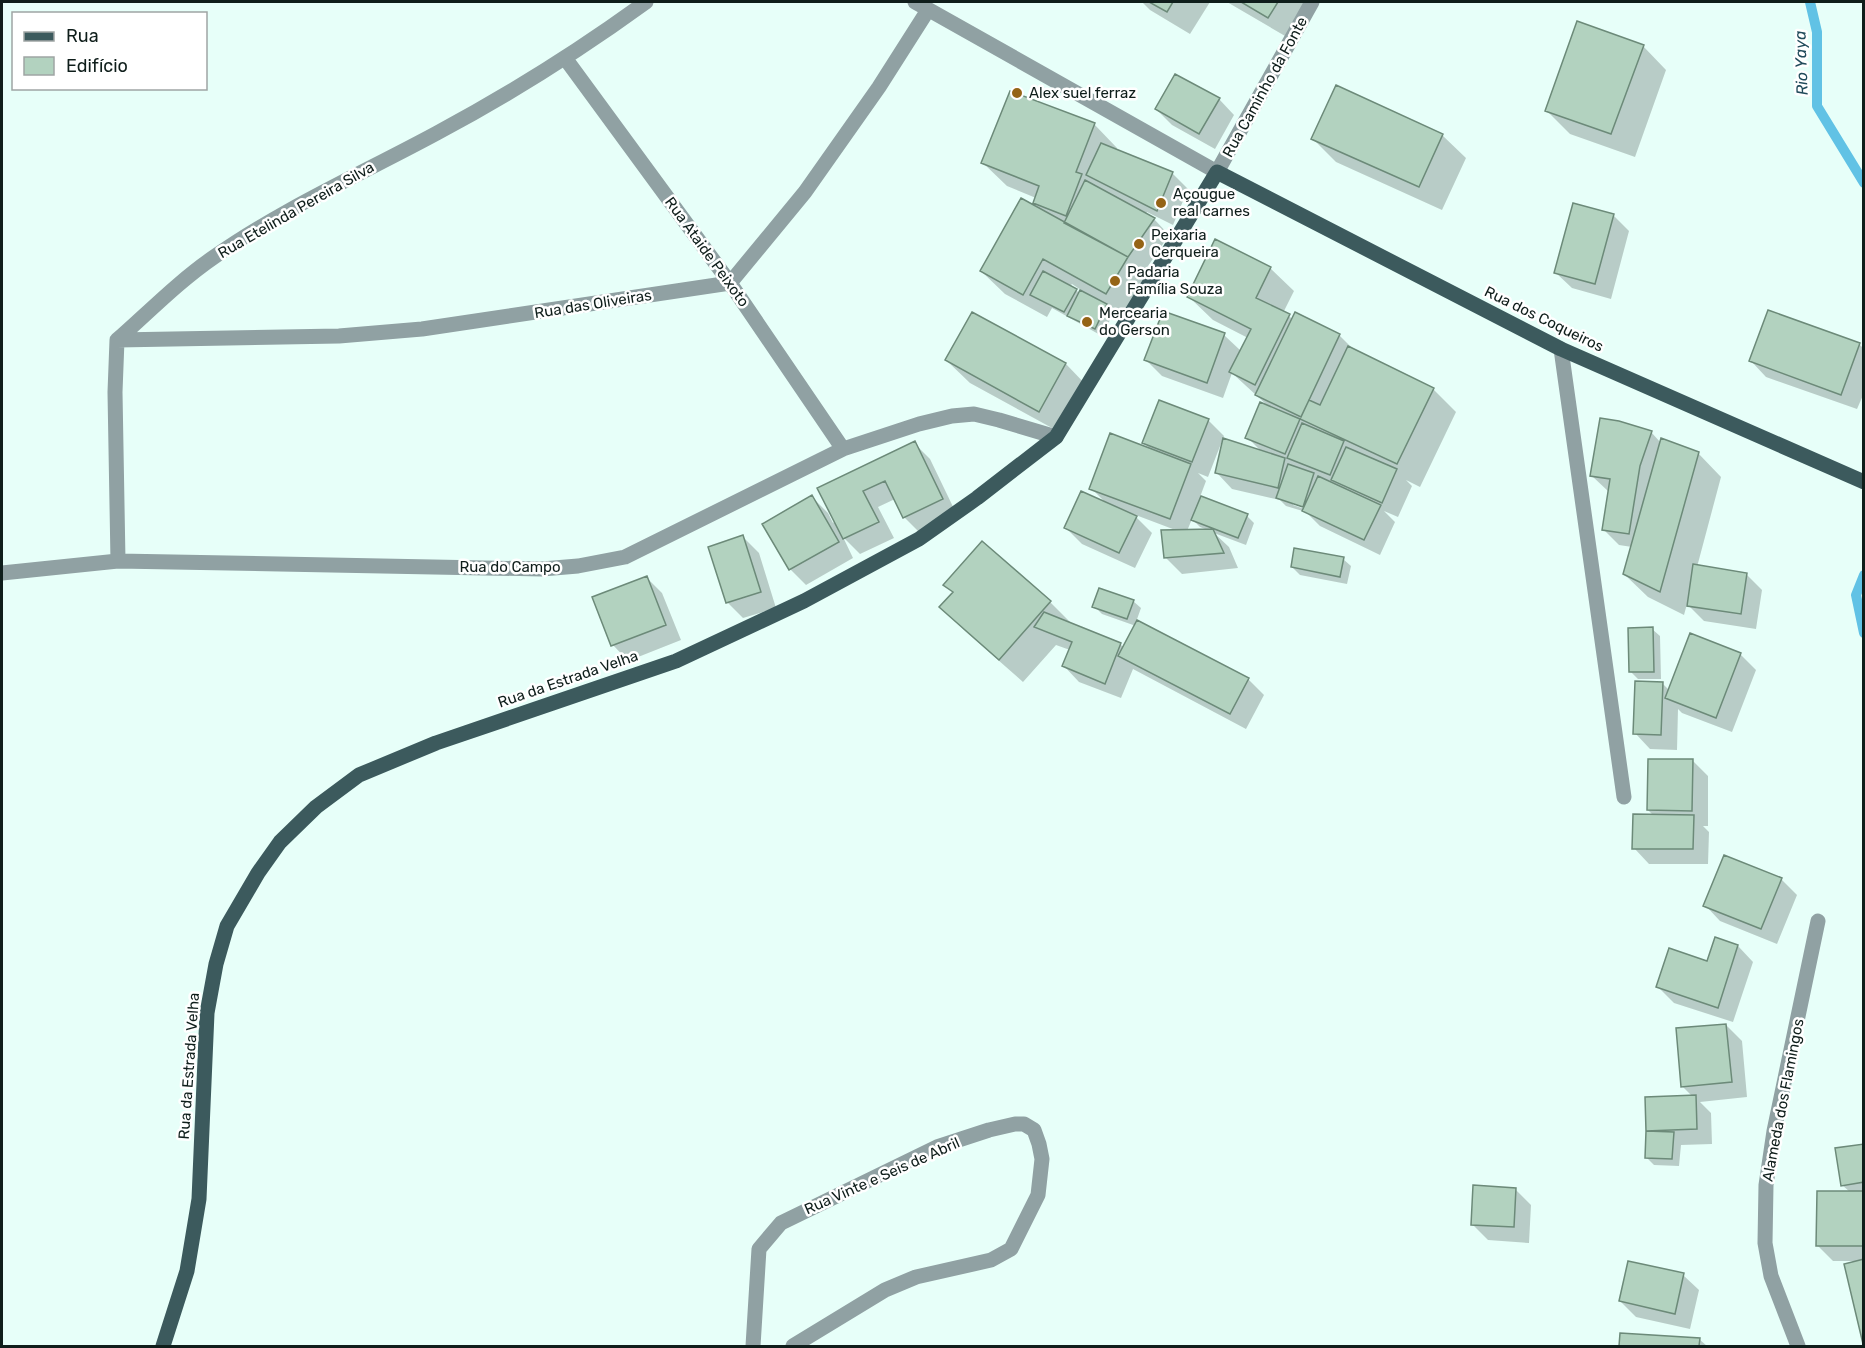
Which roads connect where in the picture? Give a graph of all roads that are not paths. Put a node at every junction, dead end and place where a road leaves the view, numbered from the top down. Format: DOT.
graph roads {
  1 [pos="646,2"];
  2 [pos="915,2"];
  3 [pos="1312,2"];
  4 [pos="928,10"];
  5 [pos="565,58"];
  6 [pos="1217,172"];
  7 [pos="730,283"];
  8 [pos="117,340"];
  9 [pos="1561,349"];
  10 [pos="1056,437"];
  11 [pos="843,450"];
  12 [pos="1863,482"];
  13 [pos="118,561"];
  14 [pos="2,573"];
  15 [pos="1624,797"];
  16 [pos="1818,921"];
  17 [pos="163,1347"];
  18 [pos="753,1347"];
  19 [pos="793,1347"];
  20 [pos="1798,1347"];
  1 -- 5 [label="street, Rua Etelinda Pereira Silva"];
  2 -- 4 [label="street"];
  3 -- 6 [label="street, Rua Caminho da Fonte"];
  4 -- 6 [label="street"];
  4 -- 7 [label="street"];
  5 -- 7 [label="street, Rua Ataide Peixoto"];
  5 -- 8 [label="street, Rua Etelinda Pereira Silva"];
  6 -- 9 [label="main road, Rua dos Coqueiros"];
  6 -- 10 [label="main road, Rua da Estrada Velha"];
  7 -- 8 [label="street, Rua das Oliveiras"];
  7 -- 11 [label="street, Rua Ataide Peixoto"];
  8 -- 13 [label="street"];
  9 -- 12 [label="main road, Rua dos Coqueiros"];
  9 -- 15 [label="street"];
  10 -- 11 [label="street, Rua do Campo"];
  10 -- 17 [label="main road, Rua da Estrada Velha"];
  11 -- 13 [label="street, Rua do Campo"];
  13 -- 14 [label="street, Rua do Campo"];
  16 -- 20 [label="street, Alameda dos Flamingos"];
  18 -- 19 [label="street, Rua Vinte e Seis de Abril"];
}
